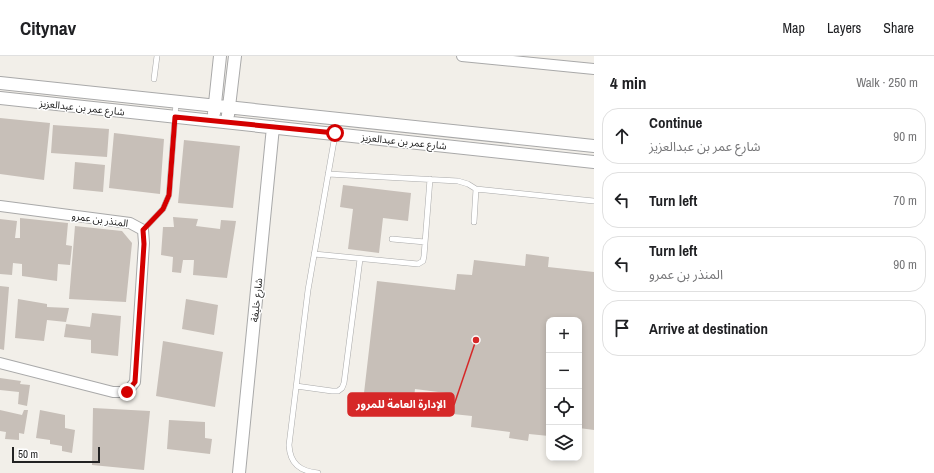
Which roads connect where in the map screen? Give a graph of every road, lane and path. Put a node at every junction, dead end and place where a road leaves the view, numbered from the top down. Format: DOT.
graph roads {
  1 [pos="157,56"];
  2 [pos="220,56"];
  3 [pos="234,56"];
  4 [pos="462,56"];
  5 [pos="594,70"];
  6 [pos="154,79"];
  7 [pos="0,83"];
  8 [pos="0,98"];
  9 [pos="176,102"];
  10 [pos="214,106"];
  11 [pos="229,108"];
  12 [pos="175,117"];
  13 [pos="212,120"];
  14 [pos="228,122"];
  15 [pos="273,127"];
  16 [pos="335,133"];
  17 [pos="594,146"];
  18 [pos="594,162"];
  19 [pos="328,174"];
  20 [pos="430,180"];
  21 [pos="476,189"];
  22 [pos="594,201"];
  23 [pos="0,206"];
  24 [pos="474,222"];
  25 [pos="143,230"];
  26 [pos="392,239"];
  27 [pos="425,242"];
  28 [pos="314,254"];
  29 [pos="360,259"];
  30 [pos="0,363"];
  31 [pos="296,386"];
  32 [pos="239,473"];
  33 [pos="318,473"];
  1 -- 6 [label="lane"];
  2 -- 10 [label="street"];
  3 -- 11 [label="street"];
  4 -- 5 [label="street"];
  7 -- 9 [label="street, شارع عمر بن عبدالعزيز"];
  8 -- 12 [label="street, شارع عمر بن عبدالعزيز"];
  9 -- 10 [label="street, شارع عمر بن عبدالعزيز"];
  9 -- 12 [label="lane"];
  10 -- 11 [label="street, شارع عمر بن عبدالعزيز"];
  10 -- 13 [label="street"];
  11 -- 14 [label="street"];
  11 -- 17 [label="street, شارع عمر بن عبدالعزيز"];
  12 -- 13 [label="street, شارع عمر بن عبدالعزيز"];
  12 -- 25 [label="lane"];
  13 -- 14 [label="street, شارع عمر بن عبدالعزيز"];
  14 -- 15 [label="street, شارع عمر بن عبدالعزيز"];
  15 -- 16 [label="street, شارع عمر بن عبدالعزيز"];
  15 -- 32 [label="street, شارع خليفة"];
  16 -- 18 [label="street, شارع عمر بن عبدالعزيز"];
  16 -- 19 [label="lane"];
  19 -- 20 [label="lane"];
  19 -- 28 [label="lane"];
  20 -- 21 [label="lane"];
  20 -- 27 [label="lane"];
  21 -- 22 [label="lane"];
  21 -- 24 [label="lane"];
  23 -- 25 [label="street, المنذر بن عمرو"];
  25 -- 30 [label="street"];
  26 -- 27 [label="lane"];
  27 -- 29 [label="lane"];
  28 -- 29 [label="lane"];
  28 -- 31 [label="lane"];
  29 -- 31 [label="lane"];
  31 -- 33 [label="lane"];
}
